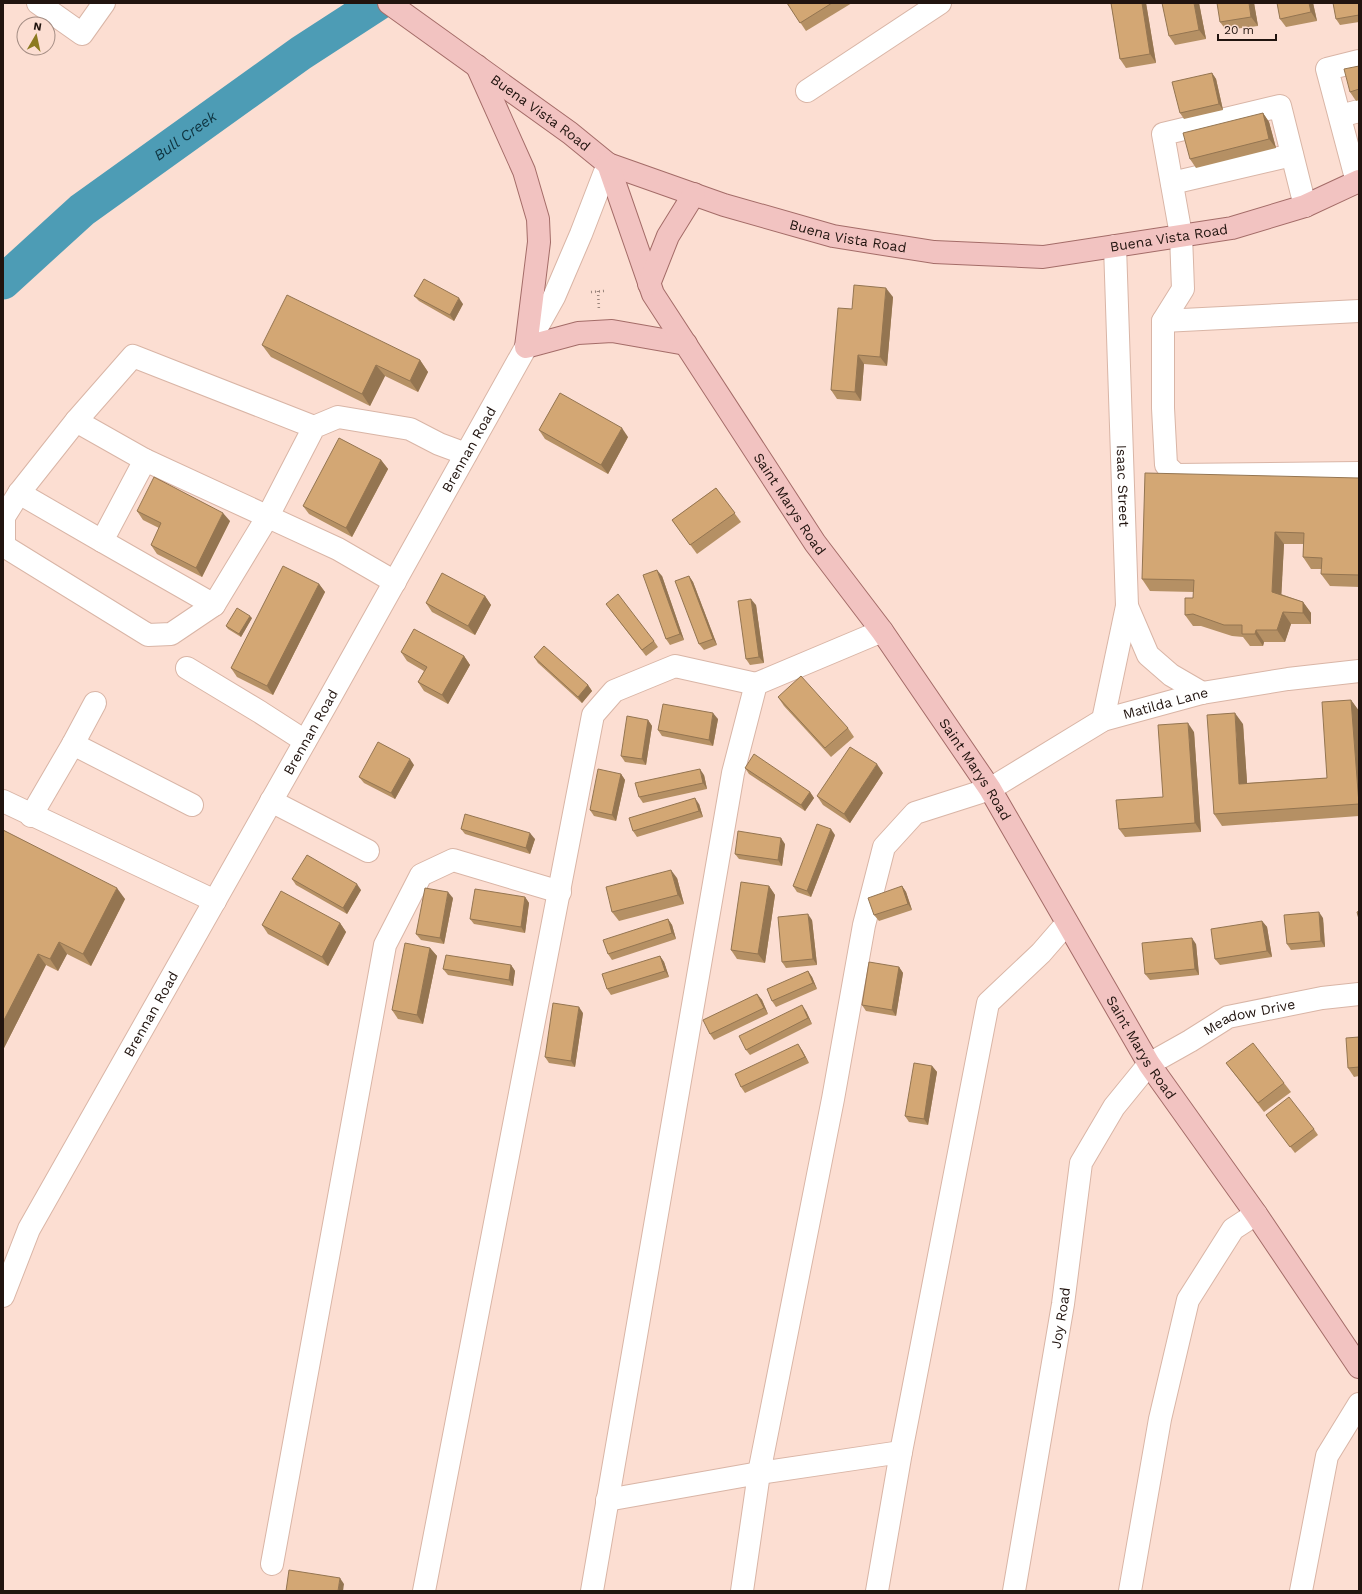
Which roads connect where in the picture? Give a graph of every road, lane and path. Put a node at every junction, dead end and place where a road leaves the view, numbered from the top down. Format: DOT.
graph roads {
  1 [pos="38,3"];
  2 [pos="389,3"];
  3 [pos="940,3"];
  4 [pos="101,6"];
  5 [pos="1359,61"];
  6 [pos="478,66"];
  7 [pos="807,92"];
  8 [pos="1349,114"];
  9 [pos="1292,155"];
  10 [pos="608,164"];
  11 [pos="1358,182"];
  12 [pos="1172,183"];
  13 [pos="694,194"];
  14 [pos="1305,206"];
  15 [pos="1181,235"];
  16 [pos="1115,246"];
  17 [pos="649,284"];
  18 [pos="598,291"];
  19 [pos="604,291"];
  20 [pos="591,292"];
  21 [pos="1359,311"];
  22 [pos="599,313"];
  23 [pos="1163,322"];
  24 [pos="686,344"];
  25 [pos="526,347"];
  26 [pos="76,421"];
  27 [pos="314,427"];
  28 [pos="466,454"];
  29 [pos="146,460"];
  30 [pos="1359,473"];
  31 [pos="19,493"];
  32 [pos="268,516"];
  33 [pos="102,541"];
  34 [pos="395,582"];
  35 [pos="214,605"];
  36 [pos="1127,606"];
  37 [pos="882,631"];
  38 [pos="187,668"];
  39 [pos="1359,671"];
  40 [pos="756,684"];
  41 [pos="1202,693"];
  42 [pos="94,703"];
  43 [pos="1103,720"];
  44 [pos="305,741"];
  45 [pos="73,744"];
  46 [pos="990,789"];
  47 [pos="272,801"];
  48 [pos="3,802"];
  49 [pos="192,805"];
  50 [pos="31,816"];
  51 [pos="368,851"];
  52 [pos="560,892"];
  53 [pos="215,901"];
  54 [pos="1067,923"];
  55 [pos="1359,994"];
  56 [pos="1150,1064"];
  57 [pos="1256,1214"];
  58 [pos="3,1296"];
  59 [pos="1359,1367"];
  60 [pos="1359,1404"];
  61 [pos="901,1452"];
  62 [pos="759,1473"];
  63 [pos="607,1500"];
  64 [pos="272,1564"];
  65 [pos="424,1591"];
  66 [pos="592,1591"];
  67 [pos="742,1591"];
  68 [pos="877,1591"];
  69 [pos="1014,1591"];
  70 [pos="1130,1591"];
  71 [pos="1301,1591"];
  1 -- 4 [label="street"];
  2 -- 6 [label="main road, Buena Vista Road"];
  3 -- 7 [label="street"];
  5 -- 8 [label="street"];
  6 -- 10 [label="main road, Buena Vista Road"];
  6 -- 25 [label="main road"];
  8 -- 11 [label="street"];
  9 -- 12 [label="street"];
  9 -- 12 [label="street"];
  9 -- 14 [label="street"];
  10 -- 13 [label="main road, Buena Vista Road"];
  10 -- 17 [label="main road, Saint Marys Road"];
  10 -- 25 [label="street, Brennan Road"];
  11 -- 14 [label="main road, Buena Vista Road"];
  12 -- 15 [label="street"];
  13 -- 16 [label="main road, Buena Vista Road"];
  13 -- 17 [label="main road"];
  14 -- 15 [label="main road, Buena Vista Road"];
  15 -- 16 [label="main road, Buena Vista Road"];
  15 -- 23 [label="street"];
  16 -- 36 [label="street, Isaac Street"];
  17 -- 24 [label="main road, Saint Marys Road"];
  18 -- 19 [label="path"];
  18 -- 20 [label="path"];
  18 -- 22 [label="path"];
  21 -- 23 [label="street"];
  23 -- 30 [label="street"];
  24 -- 25 [label="main road"];
  24 -- 37 [label="main road, Saint Marys Road"];
  25 -- 28 [label="street, Brennan Road"];
  26 -- 27 [label="street"];
  26 -- 29 [label="street"];
  26 -- 31 [label="street"];
  27 -- 28 [label="street"];
  27 -- 32 [label="street"];
  28 -- 34 [label="street, Brennan Road"];
  29 -- 32 [label="street"];
  29 -- 33 [label="street"];
  31 -- 33 [label="street"];
  31 -- 35 [label="street"];
  32 -- 34 [label="street"];
  32 -- 35 [label="street"];
  33 -- 35 [label="street"];
  34 -- 44 [label="street, Brennan Road"];
  36 -- 41 [label="street, Isaac Street"];
  36 -- 43 [label="street"];
  37 -- 40 [label="street"];
  37 -- 46 [label="main road, Saint Marys Road"];
  38 -- 44 [label="street"];
  39 -- 41 [label="street, Matilda Lane"];
  40 -- 52 [label="street"];
  40 -- 63 [label="street"];
  41 -- 43 [label="street, Matilda Lane"];
  42 -- 45 [label="street"];
  43 -- 46 [label="street, Matilda Lane"];
  44 -- 47 [label="street, Brennan Road"];
  45 -- 49 [label="street"];
  45 -- 50 [label="street"];
  46 -- 54 [label="main road, Saint Marys Road"];
  46 -- 62 [label="street, Matilda Lane"];
  47 -- 51 [label="street"];
  47 -- 53 [label="street, Brennan Road"];
  48 -- 50 [label="street"];
  50 -- 53 [label="street"];
  52 -- 64 [label="street"];
  52 -- 65 [label="street"];
  53 -- 58 [label="street, Brennan Road"];
  54 -- 56 [label="main road, Saint Marys Road"];
  54 -- 61 [label="street"];
  55 -- 56 [label="street, Meadow Drive"];
  56 -- 57 [label="main road, Saint Marys Road"];
  56 -- 69 [label="street, Joy Road"];
  57 -- 59 [label="main road, Saint Marys Road"];
  57 -- 70 [label="street"];
  60 -- 71 [label="street"];
  61 -- 62 [label="street"];
  61 -- 68 [label="street"];
  62 -- 63 [label="street"];
  62 -- 67 [label="street, Matilda Lane"];
  63 -- 66 [label="street"];
}
